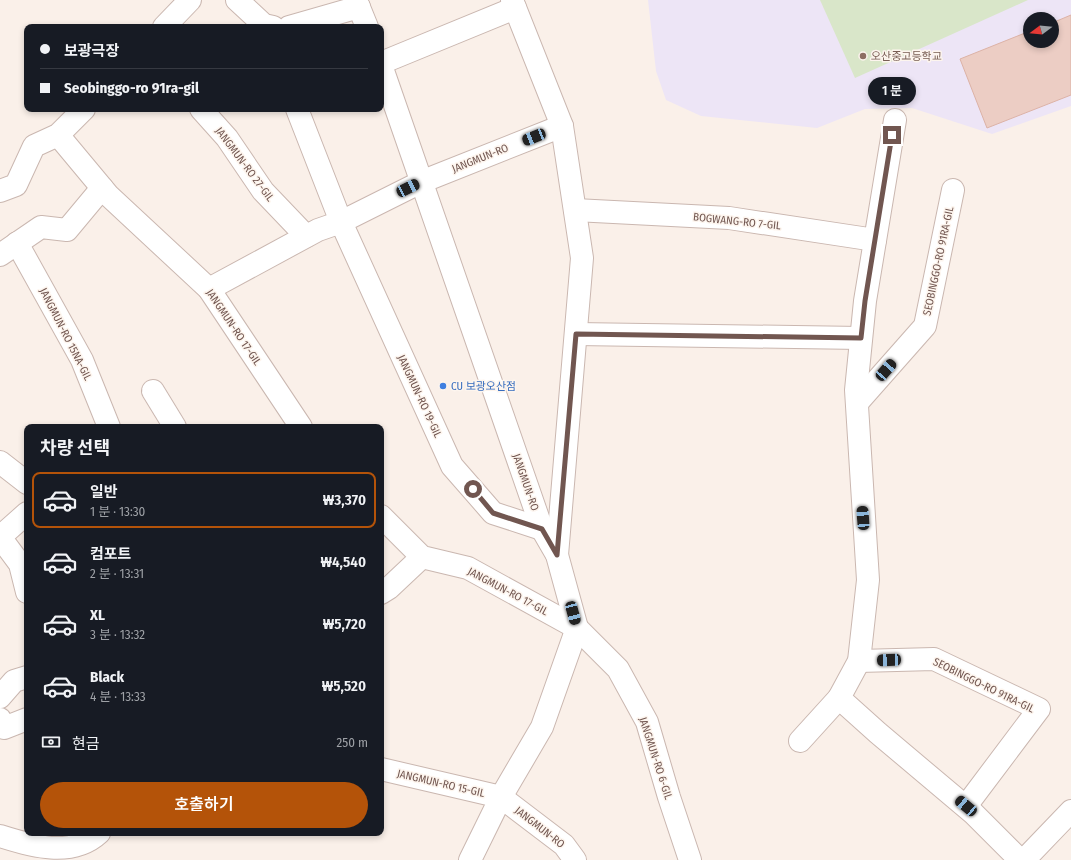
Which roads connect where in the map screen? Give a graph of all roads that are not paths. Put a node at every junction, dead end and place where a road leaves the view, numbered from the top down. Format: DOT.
graph roads {
  1 [pos="190,0"];
  2 [pos="237,0"];
  3 [pos="358,4"];
  4 [pos="514,4"];
  5 [pos="167,24"];
  6 [pos="265,24"];
  7 [pos="298,24"];
  8 [pos="366,24"];
  9 [pos="384,63"];
  10 [pos="384,73"];
  11 [pos="81,112"];
  12 [pos="204,112"];
  13 [pos="298,112"];
  14 [pos="895,120"];
  15 [pos="562,126"];
  16 [pos="58,135"];
  17 [pos="421,182"];
  18 [pos="102,188"];
  19 [pos="953,190"];
  20 [pos="0,191"];
  21 [pos="575,210"];
  22 [pos="341,222"];
  23 [pos="306,236"];
  24 [pos="875,240"];
  25 [pos="9,249"];
  26 [pos="209,289"];
  27 [pos="576,334"];
  28 [pos="861,338"];
  29 [pos="153,391"];
  30 [pos="857,403"];
  31 [pos="108,424"];
  32 [pos="173,424"];
  33 [pos="298,424"];
  34 [pos="0,462"];
  35 [pos="24,481"];
  36 [pos="24,516"];
  37 [pos="384,519"];
  38 [pos="542,529"];
  39 [pos="557,555"];
  40 [pos="422,558"];
  41 [pos="24,580"];
  42 [pos="384,591"];
  43 [pos="577,628"];
  44 [pos="860,661"];
  45 [pos="14,676"];
  46 [pos="0,697"];
  47 [pos="840,698"];
  48 [pos="0,719"];
  49 [pos="24,720"];
  50 [pos="800,741"];
  51 [pos="384,770"];
  52 [pos="501,797"];
  53 [pos="966,806"];
  54 [pos="1071,811"];
  55 [pos="0,836"];
  56 [pos="94,836"];
  57 [pos="470,860"];
  58 [pos="575,860"];
  59 [pos="690,860"];
  60 [pos="1020,860"];
  61 [pos="1024,860"];
  1 -- 5 [label="street"];
  2 -- 6 [label="street"];
  3 -- 7 [label="street"];
  3 -- 8 [label="street"];
  4 -- 9 [label="street, JANGMUN-RO"];
  4 -- 15 [label="street"];
  10 -- 17 [label="street, JANGMUN-RO"];
  11 -- 16 [label="street"];
  12 -- 23 [label="street, JANGMUN-RO 27-GIL"];
  13 -- 22 [label="street, JANGMUN-RO 19-GIL"];
  14 -- 24 [label="street"];
  15 -- 17 [label="street, JANGMUN-RO"];
  15 -- 21 [label="street"];
  16 -- 18 [label="street, JANGMUN-RO 17-GIL"];
  16 -- 20 [label="street"];
  17 -- 22 [label="street, JANGMUN-RO"];
  17 -- 38 [label="street, JANGMUN-RO"];
  18 -- 25 [label="street"];
  18 -- 26 [label="street, JANGMUN-RO 17-GIL"];
  19 -- 30 [label="street, SEOBINGGO-RO 91RA-GIL"];
  21 -- 24 [label="street, BOGWANG-RO 7-GIL"];
  21 -- 27 [label="street"];
  22 -- 23 [label="street"];
  22 -- 38 [label="street, JANGMUN-RO 19-GIL"];
  23 -- 26 [label="street"];
  24 -- 28 [label="street"];
  25 -- 31 [label="street, JANGMUN-RO 15NA-GIL"];
  26 -- 33 [label="street, JANGMUN-RO 17-GIL"];
  27 -- 28 [label="street"];
  27 -- 39 [label="street"];
  28 -- 30 [label="street"];
  29 -- 32 [label="street"];
  30 -- 44 [label="street"];
  34 -- 35 [label="street"];
  36 -- 41 [label="street"];
  37 -- 40 [label="street"];
  38 -- 39 [label="street, JANGMUN-RO"];
  39 -- 43 [label="street, JANGMUN-RO"];
  40 -- 42 [label="street"];
  40 -- 43 [label="street, JANGMUN-RO 17-GIL"];
  43 -- 52 [label="street"];
  43 -- 59 [label="street, JANGMUN-RO 6-GIL"];
  44 -- 47 [label="street"];
  44 -- 53 [label="street, SEOBINGGO-RO 91RA-GIL"];
  45 -- 46 [label="street"];
  47 -- 50 [label="street"];
  47 -- 53 [label="street"];
  48 -- 49 [label="street"];
  51 -- 52 [label="street, JANGMUN-RO 15-GIL"];
  52 -- 57 [label="street"];
  52 -- 58 [label="street, JANGMUN-RO"];
  53 -- 60 [label="street"];
  54 -- 61 [label="street"];
  55 -- 56 [label="street"];
}
